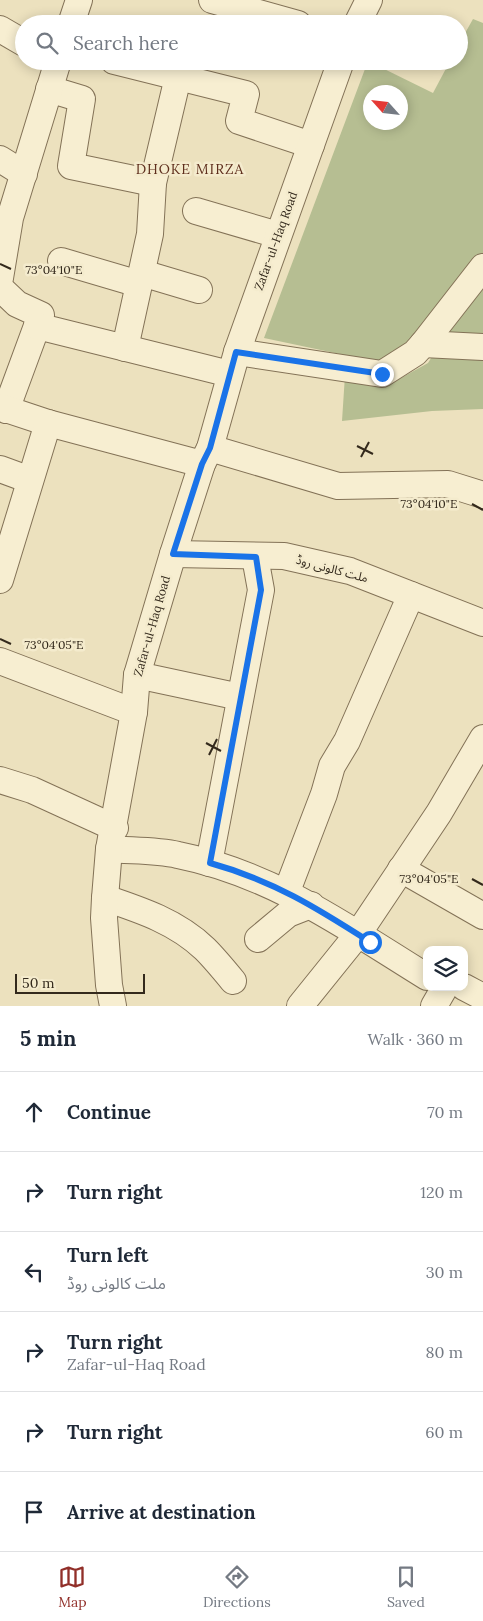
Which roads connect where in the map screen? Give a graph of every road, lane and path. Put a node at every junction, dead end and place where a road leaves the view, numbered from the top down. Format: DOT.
graph roads {
  1 [pos="80,0"];
  2 [pos="212,0"];
  3 [pos="370,0"];
  4 [pos="74,15"];
  5 [pos="266,15"];
  6 [pos="362,15"];
  7 [pos="0,29"];
  8 [pos="15,38"];
  9 [pos="54,70"];
  10 [pos="150,70"];
  11 [pos="338,70"];
  12 [pos="178,77"];
  13 [pos="49,89"];
  14 [pos="311,145"];
  15 [pos="0,159"];
  16 [pos="24,174"];
  17 [pos="153,183"];
  18 [pos="196,211"];
  19 [pos="278,236"];
  20 [pos="62,261"];
  21 [pos="483,268"];
  22 [pos="0,278"];
  23 [pos="140,278"];
  24 [pos="0,288"];
  25 [pos="199,290"];
  26 [pos="37,326"];
  27 [pos="424,344"];
  28 [pos="483,347"];
  29 [pos="126,348"];
  30 [pos="233,363"];
  31 [pos="3,408"];
  32 [pos="48,423"];
  33 [pos="206,456"];
  34 [pos="0,468"];
  35 [pos="30,480"];
  36 [pos="483,495"];
  37 [pos="173,554"];
  38 [pos="256,557"];
  39 [pos="0,580"];
  40 [pos="411,595"];
  41 [pos="483,623"];
  42 [pos="0,662"];
  43 [pos="137,675"];
  44 [pos="240,697"];
  45 [pos="134,712"];
  46 [pos="483,738"];
  47 [pos="0,780"];
  48 [pos="112,838"];
  49 [pos="210,863"];
  50 [pos="401,869"];
  51 [pos="287,891"];
  52 [pos="106,898"];
  53 [pos="311,905"];
  54 [pos="483,916"];
  55 [pos="358,934"];
  56 [pos="258,939"];
  57 [pos="423,975"];
  58 [pos="233,981"];
  59 [pos="468,989"];
  60 [pos="443,991"];
  61 [pos="483,997"];
  62 [pos="113,1006"];
  63 [pos="300,1006"];
  64 [pos="434,1006"];
  1 -- 4 [label="street"];
  2 -- 5 [label="street"];
  3 -- 6 [label="street"];
  7 -- 8 [label="street"];
  9 -- 13 [label="street"];
  10 -- 12 [label="street"];
  11 -- 14 [label="street, Zafar-ul-Haq Road"];
  12 -- 14 [label="street"];
  12 -- 17 [label="street"];
  13 -- 16 [label="street"];
  13 -- 17 [label="street"];
  14 -- 19 [label="street, Zafar-ul-Haq Road"];
  15 -- 16 [label="street"];
  16 -- 22 [label="street"];
  17 -- 23 [label="street"];
  18 -- 19 [label="street"];
  19 -- 30 [label="street, Zafar-ul-Haq Road"];
  20 -- 23 [label="street"];
  21 -- 27 [label="street"];
  23 -- 25 [label="street"];
  23 -- 29 [label="street"];
  24 -- 26 [label="street"];
  26 -- 29 [label="street"];
  26 -- 31 [label="street"];
  27 -- 28 [label="street"];
  27 -- 30 [label="street"];
  29 -- 30 [label="street"];
  30 -- 33 [label="street, Zafar-ul-Haq Road"];
  31 -- 32 [label="street"];
  32 -- 33 [label="street"];
  32 -- 35 [label="street"];
  33 -- 36 [label="street"];
  33 -- 37 [label="street, Zafar-ul-Haq Road"];
  34 -- 35 [label="street"];
  35 -- 39 [label="street"];
  37 -- 38 [label="street, ملت کالونی روڈ"];
  37 -- 43 [label="street, Zafar-ul-Haq Road"];
  38 -- 40 [label="street, ملت کالونی روڈ"];
  38 -- 44 [label="street"];
  40 -- 41 [label="street, ملت کالونی روڈ"];
  40 -- 51 [label="street"];
  42 -- 45 [label="street"];
  43 -- 44 [label="street"];
  43 -- 45 [label="street, Zafar-ul-Haq Road"];
  44 -- 49 [label="street"];
  45 -- 48 [label="street, Zafar-ul-Haq Road"];
  46 -- 50 [label="street"];
  47 -- 48 [label="street"];
  48 -- 49 [label="street"];
  48 -- 52 [label="street, Zafar-ul-Haq Road"];
  49 -- 51 [label="street"];
  50 -- 54 [label="street"];
  50 -- 55 [label="street"];
  51 -- 53 [label="street"];
  52 -- 58 [label="street"];
  52 -- 62 [label="street, Zafar-ul-Haq Road"];
  53 -- 55 [label="street"];
  53 -- 56 [label="street"];
  55 -- 57 [label="street"];
  55 -- 63 [label="street"];
  59 -- 61 [label="street"];
  60 -- 64 [label="street"];
}
